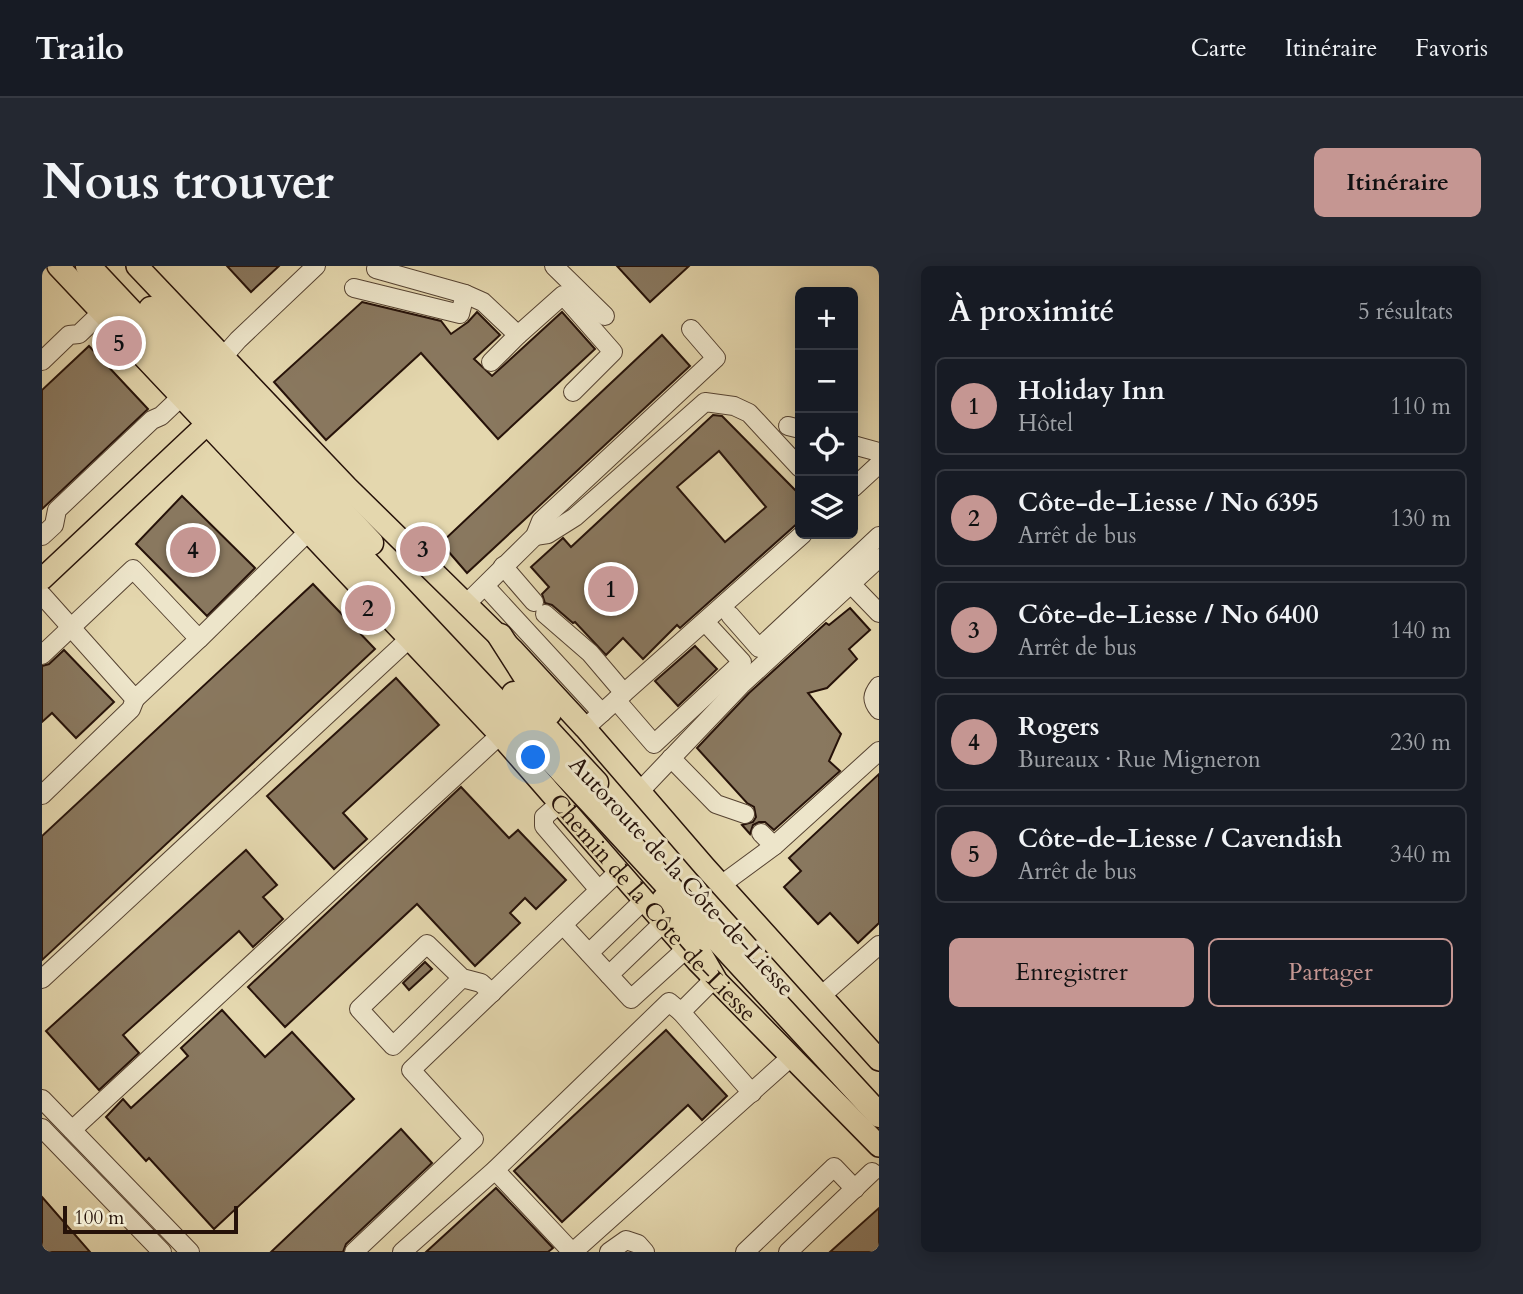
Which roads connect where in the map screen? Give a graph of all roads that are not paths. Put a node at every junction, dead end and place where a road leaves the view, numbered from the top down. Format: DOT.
graph roads {
  1 [pos="56,266"];
  2 [pos="138,266"];
  3 [pos="316,266"];
  4 [pos="554,266"];
  5 [pos="376,269"];
  6 [pos="91,271"];
  7 [pos="42,278"];
  8 [pos="354,288"];
  9 [pos="466,293"];
  10 [pos="102,312"];
  11 [pos="605,316"];
  12 [pos="691,329"];
  13 [pos="517,335"];
  14 [pos="223,357"];
  15 [pos="42,361"];
  16 [pos="491,362"];
  17 [pos="573,392"];
  18 [pos="181,397"];
  19 [pos="207,424"];
  20 [pos="858,446"];
  21 [pos="879,452"];
  22 [pos="795,463"];
  23 [pos="879,464"];
  24 [pos="858,483"];
  25 [pos="309,531"];
  26 [pos="42,536"];
  27 [pos="535,536"];
  28 [pos="879,536"];
  29 [pos="798,539"];
  30 [pos="879,558"];
  31 [pos="503,566"];
  32 [pos="42,579"];
  33 [pos="850,583"];
  34 [pos="485,586"];
  35 [pos="42,595"];
  36 [pos="466,605"];
  37 [pos="879,613"];
  38 [pos="730,615"];
  39 [pos="706,623"];
  40 [pos="70,628"];
  41 [pos="500,636"];
  42 [pos="410,638"];
  43 [pos="199,639"];
  44 [pos="573,639"];
  45 [pos="42,655"];
  46 [pos="594,658"];
  47 [pos="552,659"];
  48 [pos="536,675"];
  49 [pos="571,679"];
  50 [pos="879,685"];
  51 [pos="555,695"];
  52 [pos="620,697"];
  53 [pos="135,699"];
  54 [pos="879,709"];
  55 [pos="602,713"];
  56 [pos="585,728"];
  57 [pos="500,735"];
  58 [pos="879,751"];
  59 [pos="671,758"];
  60 [pos="640,791"];
  61 [pos="42,795"];
  62 [pos="560,803"];
  63 [pos="604,804"];
  64 [pos="745,814"];
  65 [pos="612,865"];
  66 [pos="586,875"];
  67 [pos="721,885"];
  68 [pos="599,890"];
  69 [pos="643,901"];
  70 [pos="663,923"];
  71 [pos="563,925"];
  72 [pos="879,945"];
  73 [pos="686,948"];
  74 [pos="589,953"];
  75 [pos="609,975"];
  76 [pos="461,978"];
  77 [pos="42,979"];
  78 [pos="714,979"];
  79 [pos="492,993"];
  80 [pos="821,996"];
  81 [pos="681,1012"];
  82 [pos="393,1046"];
  83 [pos="791,1057"];
  84 [pos="879,1060"];
  85 [pos="411,1070"];
  86 [pos="879,1089"];
  87 [pos="751,1093"];
  88 [pos="42,1099"];
  89 [pos="879,1115"];
  90 [pos="42,1128"];
  91 [pos="72,1130"];
  92 [pos="879,1146"];
  93 [pos="495,1170"];
  94 [pos="872,1172"];
  95 [pos="855,1189"];
  96 [pos="189,1251"];
  97 [pos="162,1252"];
  98 [pos="354,1252"];
  99 [pos="402,1252"];
  100 [pos="573,1252"];
  101 [pos="609,1252"];
  102 [pos="645,1252"];
  103 [pos="745,1252"];
  104 [pos="788,1252"];
  1 -- 6 [label="main road, Chemin de la Côte-de-Liesse"];
  1 -- 7 [label="main road"];
  2 -- 14 [label="main road"];
  3 -- 14 [label="street"];
  4 -- 11 [label="street"];
  5 -- 9 [label="street"];
  6 -- 10 [label="main road, Chemin de la Côte-de-Liesse"];
  6 -- 63 [label="highway, Autoroute de la Côte-de-Liesse"];
  8 -- 9 [label="street"];
  9 -- 13 [label="street"];
  10 -- 15 [label="street"];
  10 -- 18 [label="main road, Chemin de la Côte-de-Liesse"];
  12 -- 27 [label="street"];
  13 -- 16 [label="street"];
  13 -- 17 [label="street"];
  14 -- 36 [label="main road"];
  18 -- 19 [label="main road, Chemin de la Côte-de-Liesse"];
  18 -- 26 [label="street"];
  19 -- 25 [label="main road, Chemin de la Côte-de-Liesse"];
  19 -- 32 [label="main road"];
  20 -- 21 [label="street"];
  22 -- 27 [label="street"];
  23 -- 24 [label="street"];
  25 -- 42 [label="main road, Chemin de la Côte-de-Liesse"];
  25 -- 43 [label="street"];
  27 -- 31 [label="street"];
  28 -- 38 [label="street"];
  29 -- 39 [label="street"];
  30 -- 33 [label="street"];
  31 -- 34 [label="street"];
  31 -- 44 [label="street"];
  33 -- 37 [label="street"];
  33 -- 59 [label="street"];
  34 -- 36 [label="street"];
  34 -- 47 [label="street"];
  35 -- 40 [label="street"];
  36 -- 41 [label="main road"];
  39 -- 52 [label="street"];
  39 -- 52 [label="street"];
  40 -- 43 [label="street"];
  40 -- 45 [label="street"];
  40 -- 53 [label="street"];
  41 -- 48 [label="main road"];
  41 -- 63 [label="highway"];
  42 -- 57 [label="main road, Chemin de la Côte-de-Liesse"];
  42 -- 77 [label="street"];
  43 -- 53 [label="street"];
  44 -- 46 [label="street"];
  44 -- 47 [label="street"];
  46 -- 49 [label="street"];
  46 -- 52 [label="street"];
  47 -- 48 [label="street"];
  47 -- 49 [label="street"];
  48 -- 51 [label="main road"];
  49 -- 51 [label="street"];
  49 -- 55 [label="street"];
  50 -- 54 [label="street"];
  51 -- 56 [label="main road"];
  52 -- 55 [label="street"];
  53 -- 61 [label="street"];
  55 -- 56 [label="street"];
  56 -- 60 [label="main road"];
  57 -- 62 [label="main road, Chemin de la Côte-de-Liesse"];
  57 -- 91 [label="street"];
  58 -- 67 [label="street"];
  59 -- 60 [label="street"];
  59 -- 64 [label="street"];
  60 -- 67 [label="main road"];
  62 -- 65 [label="main road, Chemin de la Côte-de-Liesse"];
  62 -- 66 [label="street"];
  63 -- 78 [label="highway"];
  63 -- 86 [label="highway, Autoroute de la Côte-de-Liesse"];
  63 -- 89 [label="highway, Autoroute de la Côte-de-Liesse"];
  65 -- 66 [label="street"];
  65 -- 68 [label="street"];
  65 -- 69 [label="main road, Chemin de la Côte-de-Liesse"];
  66 -- 68 [label="street"];
  67 -- 80 [label="main road"];
  68 -- 71 [label="street"];
  69 -- 70 [label="main road, Chemin de la Côte-de-Liesse"];
  69 -- 74 [label="street"];
  70 -- 73 [label="main road, Chemin de la Côte-de-Liesse"];
  70 -- 75 [label="street"];
  71 -- 74 [label="street"];
  71 -- 79 [label="street"];
  72 -- 80 [label="street"];
  73 -- 75 [label="street"];
  73 -- 78 [label="main road, Chemin de la Côte-de-Liesse"];
  74 -- 75 [label="street"];
  76 -- 79 [label="street"];
  76 -- 82 [label="street"];
  76 -- 82 [label="street"];
  78 -- 81 [label="street"];
  78 -- 83 [label="main road, Chemin de la Côte-de-Liesse"];
  79 -- 85 [label="street"];
  80 -- 84 [label="main road"];
  81 -- 87 [label="street"];
  81 -- 93 [label="street"];
  82 -- 85 [label="street"];
  83 -- 87 [label="street"];
  83 -- 92 [label="main road, Chemin de la Côte-de-Liesse"];
  85 -- 98 [label="street"];
  87 -- 100 [label="street"];
  88 -- 91 [label="street"];
  90 -- 97 [label="street"];
  91 -- 96 [label="street"];
  93 -- 99 [label="street"];
  93 -- 100 [label="street"];
  94 -- 95 [label="street"];
  95 -- 103 [label="street"];
  95 -- 104 [label="street"];
  101 -- 102 [label="street"];
}
